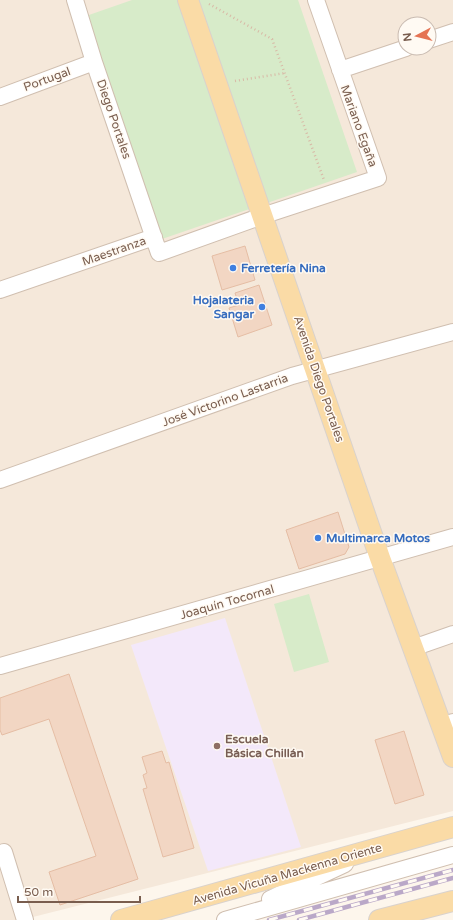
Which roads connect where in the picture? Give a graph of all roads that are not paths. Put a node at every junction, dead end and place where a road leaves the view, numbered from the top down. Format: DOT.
graph roads {
  1 [pos="75,0"];
  2 [pos="188,0"];
  3 [pos="316,0"];
  4 [pos="453,32"];
  5 [pos="437,37"];
  6 [pos="397,51"];
  7 [pos="94,62"];
  8 [pos="340,70"];
  9 [pos="0,97"];
  10 [pos="262,216"];
  11 [pos="154,237"];
  12 [pos="0,290"];
  13 [pos="453,332"];
  14 [pos="315,370"];
  15 [pos="0,480"];
  16 [pos="453,537"];
  17 [pos="380,558"];
  18 [pos="453,634"];
  19 [pos="413,648"];
  20 [pos="0,666"];
  21 [pos="447,724"];
  22 [pos="453,757"];
  23 [pos="453,827"];
  24 [pos="379,848"];
  25 [pos="4,852"];
  26 [pos="453,855"];
  27 [pos="453,900"];
  28 [pos="401,917"];
  29 [pos="25,920"];
  30 [pos="121,920"];
  31 [pos="225,920"];
  32 [pos="379,920"];
  1 -- 7 [label="street, Diego Portales"];
  2 -- 10 [label="main road, Avenida Diego Portales"];
  3 -- 8 [label="street"];
  4 -- 5 [label="street"];
  6 -- 8 [label="street, Mariano Egaña"];
  7 -- 9 [label="street, Portugal"];
  7 -- 11 [label="street, Diego Portales"];
  8 -- 10 [label="street, Mariano Egaña"];
  10 -- 11 [label="street, Maestranza"];
  10 -- 14 [label="main road, Avenida Diego Portales"];
  11 -- 12 [label="street, Maestranza"];
  13 -- 14 [label="street, José Victorino Lastarria"];
  14 -- 15 [label="street, José Victorino Lastarria"];
  14 -- 17 [label="main road, Avenida Diego Portales"];
  16 -- 17 [label="street, Joaquín Tocornal"];
  17 -- 19 [label="main road, Avenida Diego Portales"];
  17 -- 20 [label="street, Joaquín Tocornal"];
  18 -- 19 [label="street"];
  19 -- 21 [label="main road, Avenida Diego Portales"];
  21 -- 22 [label="main road, Avenida Diego Portales"];
  23 -- 24 [label="main road, Avenida Vicuña Mackenna Oriente"];
  24 -- 30 [label="main road, Avenida Vicuña Mackenna Oriente"];
  24 -- 31 [label="street"];
  25 -- 29 [label="street"];
  26 -- 31 [label="street"];
  27 -- 28 [label="main road"];
  28 -- 32 [label="main road"];
}
